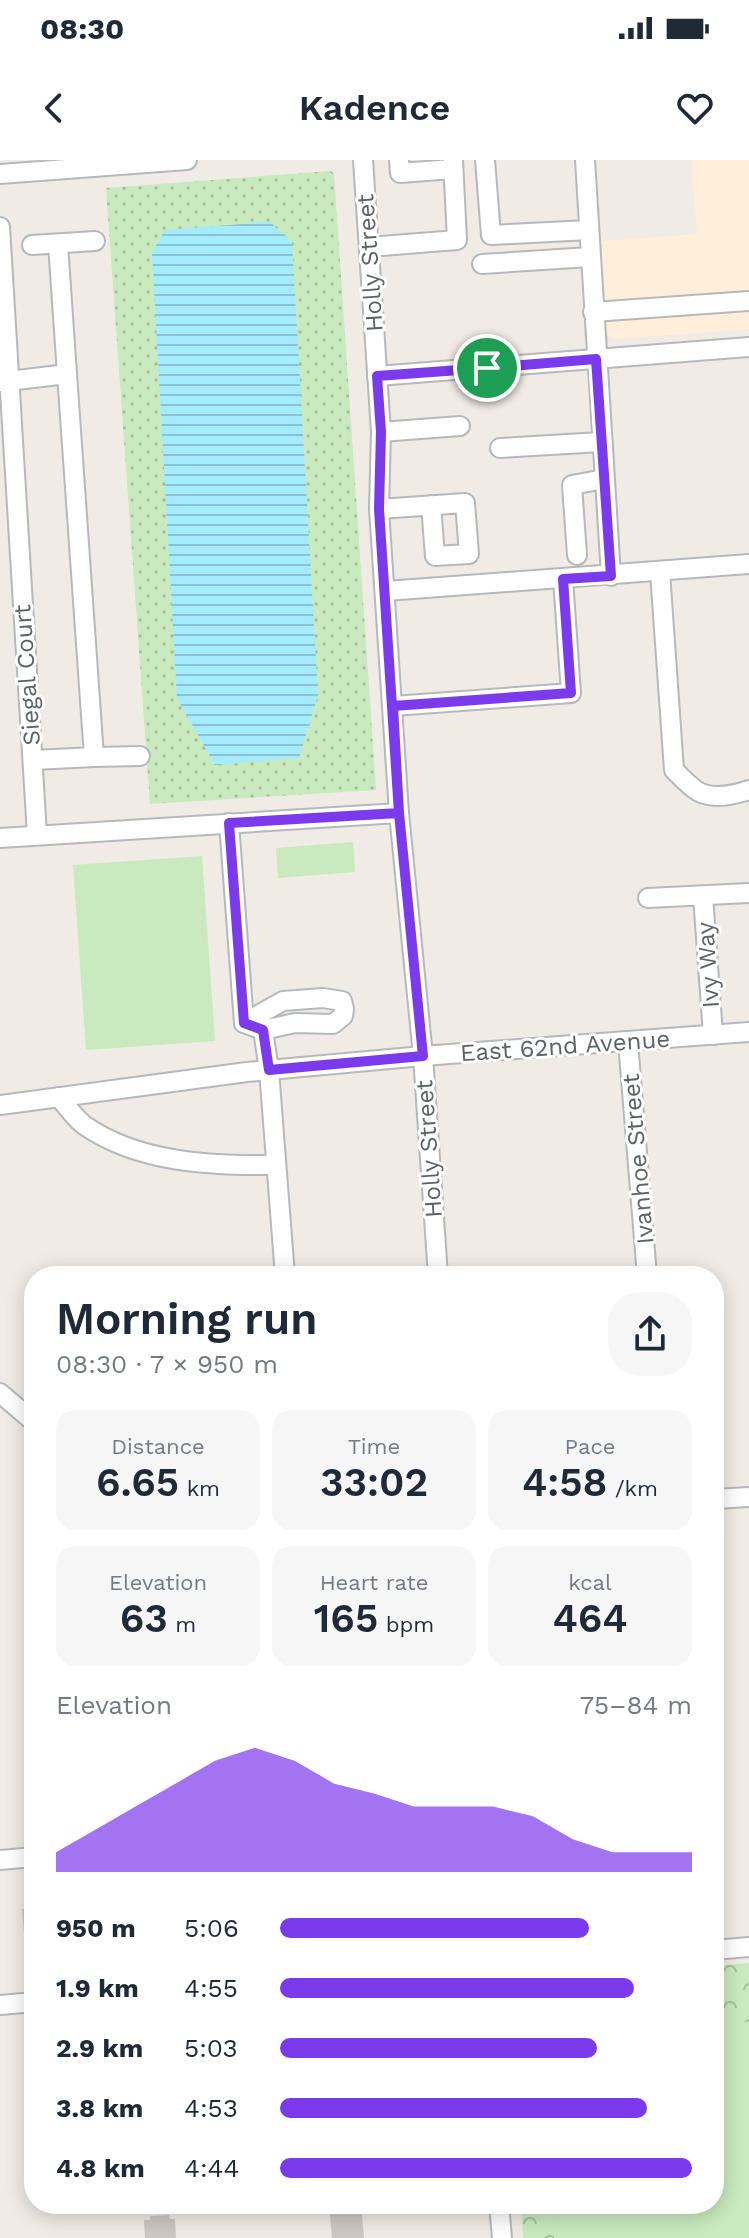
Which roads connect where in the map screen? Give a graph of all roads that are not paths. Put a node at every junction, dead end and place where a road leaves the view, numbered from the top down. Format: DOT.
graph roads {
  1 [pos="185,160"];
  2 [pos="485,160"];
  3 [pos="585,160"];
  4 [pos="453,164"];
  5 [pos="399,166"];
  6 [pos="363,169"];
  7 [pos="0,174"];
  8 [pos="0,227"];
  9 [pos="589,230"];
  10 [pos="95,241"];
  11 [pos="58,244"];
  12 [pos="32,245"];
  13 [pos="369,247"];
  14 [pos="590,257"];
  15 [pos="482,264"];
  16 [pos="2,282"];
  17 [pos="749,301"];
  18 [pos="593,312"];
  19 [pos="749,347"];
  20 [pos="596,359"];
  21 [pos="67,374"];
  22 [pos="377,376"];
  23 [pos="4,381"];
  24 [pos="460,426"];
  25 [pos="381,432"];
  26 [pos="601,442"];
  27 [pos="500,448"];
  28 [pos="604,479"];
  29 [pos="431,505"];
  30 [pos="379,509"];
  31 [pos="577,555"];
  32 [pos="749,564"];
  33 [pos="660,572"];
  34 [pos="611,576"];
  35 [pos="563,579"];
  36 [pos="386,591"];
  37 [pos="393,706"];
  38 [pos="140,756"];
  39 [pos="94,757"];
  40 [pos="33,760"];
  41 [pos="749,790"];
  42 [pos="399,813"];
  43 [pos="229,823"];
  44 [pos="37,835"];
  45 [pos="0,838"];
  46 [pos="749,893"];
  47 [pos="703,896"];
  48 [pos="648,898"];
  49 [pos="244,1023"];
  50 [pos="263,1030"];
  51 [pos="749,1032"];
  52 [pos="713,1035"];
  53 [pos="628,1042"];
  54 [pos="423,1056"];
  55 [pos="269,1070"];
  56 [pos="59,1097"];
  57 [pos="0,1105"];
  58 [pos="276,1165"];
  59 [pos="284,1266"];
  60 [pos="437,1266"];
  61 [pos="646,1266"];
  62 [pos="0,1393"];
  63 [pos="24,1413"];
  64 [pos="749,1497"];
  65 [pos="724,1498"];
  66 [pos="24,1858"];
  67 [pos="0,1860"];
  68 [pos="749,1947"];
  69 [pos="724,1949"];
  70 [pos="24,2003"];
  71 [pos="0,2005"];
  72 [pos="500,2214"];
  73 [pos="502,2238"];
  1 -- 7 [label="street"];
  2 -- 9 [label="street"];
  3 -- 9 [label="street"];
  4 -- 5 [label="street"];
  4 -- 13 [label="street"];
  5 -- 6 [label="street"];
  6 -- 13 [label="street, Holly Street"];
  8 -- 16 [label="street, Siegal Court"];
  9 -- 14 [label="street"];
  10 -- 11 [label="street"];
  11 -- 12 [label="street"];
  11 -- 21 [label="street"];
  13 -- 22 [label="street, Holly Street"];
  14 -- 15 [label="street"];
  14 -- 18 [label="street"];
  16 -- 23 [label="street, Siegal Court"];
  17 -- 18 [label="street"];
  18 -- 20 [label="street"];
  19 -- 20 [label="street"];
  20 -- 22 [label="street"];
  20 -- 26 [label="street"];
  21 -- 23 [label="street"];
  21 -- 39 [label="street"];
  22 -- 25 [label="street, Holly Street"];
  23 -- 40 [label="street, Siegal Court"];
  24 -- 25 [label="street"];
  25 -- 30 [label="street, Holly Street"];
  26 -- 27 [label="street"];
  26 -- 28 [label="street"];
  28 -- 31 [label="street"];
  28 -- 34 [label="street"];
  29 -- 30 [label="street"];
  30 -- 36 [label="street, Holly Street"];
  32 -- 33 [label="street"];
  33 -- 34 [label="street"];
  33 -- 41 [label="street"];
  34 -- 35 [label="street"];
  35 -- 36 [label="street"];
  35 -- 37 [label="street"];
  36 -- 37 [label="street, Holly Street"];
  37 -- 42 [label="street, Holly Street"];
  38 -- 39 [label="street"];
  39 -- 40 [label="street"];
  40 -- 44 [label="street, Siegal Court"];
  42 -- 43 [label="street"];
  42 -- 54 [label="street, Holly Street"];
  43 -- 44 [label="street"];
  43 -- 49 [label="street"];
  44 -- 45 [label="street"];
  46 -- 47 [label="street"];
  47 -- 48 [label="street"];
  47 -- 52 [label="street, Ivy Way"];
  49 -- 50 [label="street"];
  49 -- 50 [label="street"];
  50 -- 55 [label="street"];
  51 -- 52 [label="street, East 62nd Avenue"];
  52 -- 53 [label="street, East 62nd Avenue"];
  53 -- 54 [label="street, East 62nd Avenue"];
  53 -- 61 [label="street, Ivanhoe Street"];
  54 -- 55 [label="street, East 62nd Avenue"];
  54 -- 60 [label="street, Holly Street"];
  55 -- 56 [label="street, East 62nd Avenue"];
  55 -- 58 [label="street"];
  56 -- 57 [label="street, East 62nd Avenue"];
  56 -- 58 [label="street"];
  58 -- 59 [label="street"];
  62 -- 63 [label="street"];
  64 -- 65 [label="street"];
  66 -- 67 [label="street"];
  68 -- 69 [label="street"];
  70 -- 71 [label="street"];
  72 -- 73 [label="street"];
}
